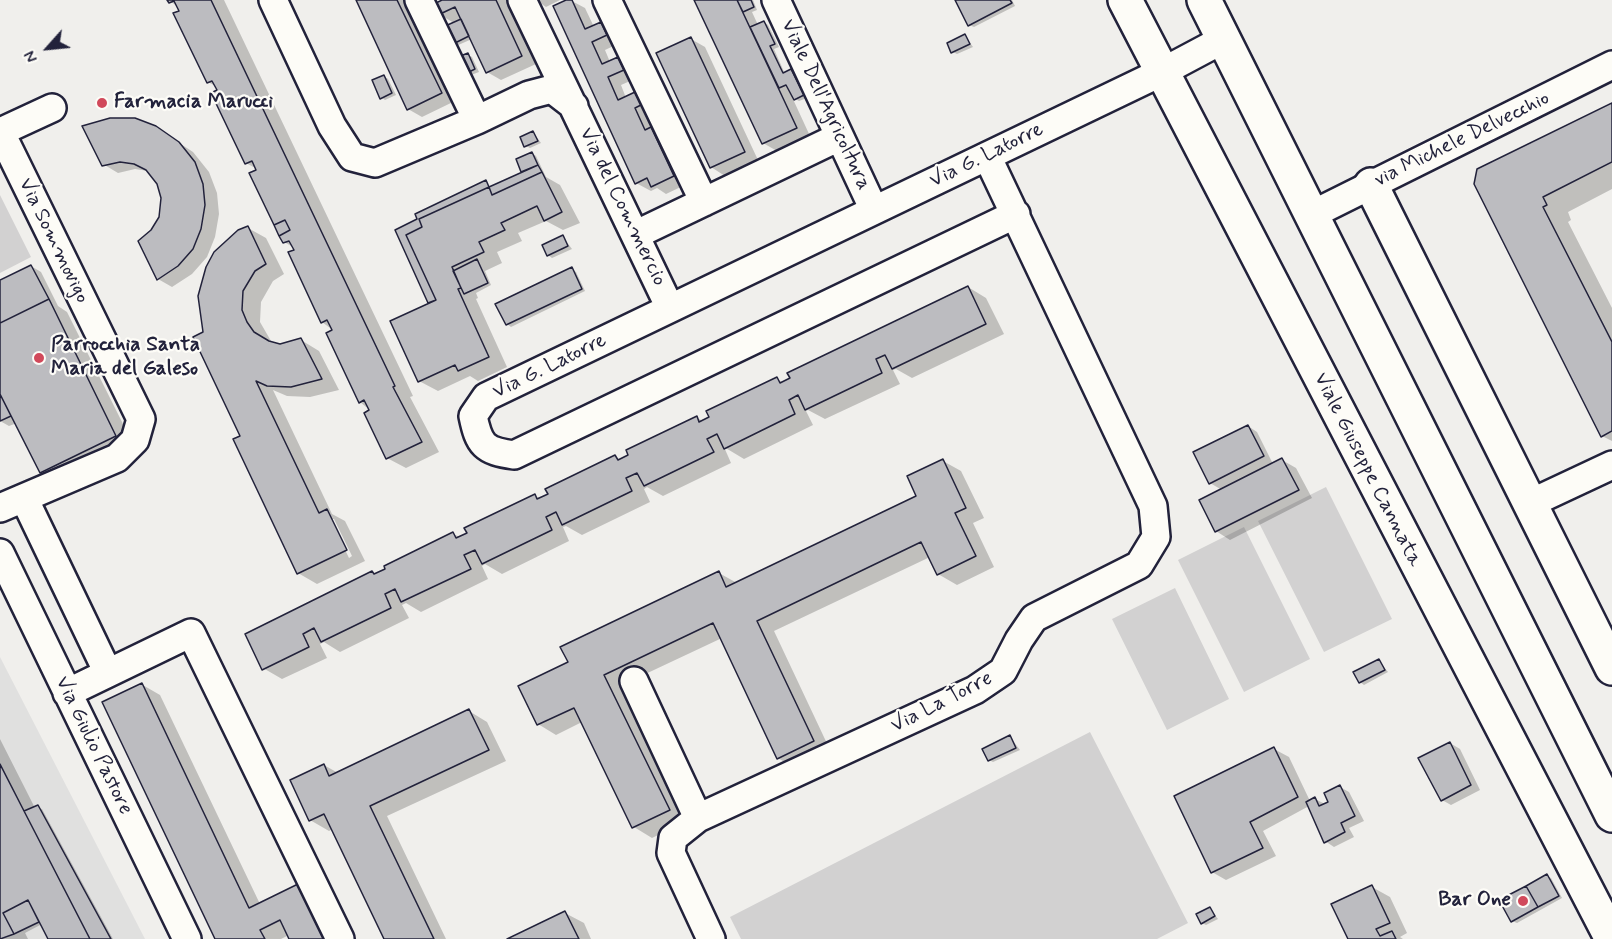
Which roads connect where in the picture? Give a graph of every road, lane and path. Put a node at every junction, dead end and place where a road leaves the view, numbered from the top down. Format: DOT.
graph roads {
  1 [pos="273,0"];
  2 [pos="419,0"];
  3 [pos="522,0"];
  4 [pos="607,0"];
  5 [pos="776,0"];
  6 [pos="1125,0"];
  7 [pos="1204,0"];
  8 [pos="1224,39"];
  9 [pos="1612,65"];
  10 [pos="1162,72"];
  11 [pos="574,106"];
  12 [pos="52,108"];
  13 [pos="477,120"];
  14 [pos="0,131"];
  15 [pos="839,136"];
  16 [pos="987,156"];
  17 [pos="1371,185"];
  18 [pos="704,201"];
  19 [pos="874,210"];
  20 [pos="1016,214"];
  21 [pos="1313,214"];
  22 [pos="635,235"];
  23 [pos="670,308"];
  24 [pos="1612,465"];
  25 [pos="12,503"];
  26 [pos="1531,503"];
  27 [pos="0,553"];
  28 [pos="1612,668"];
  29 [pos="108,673"];
  30 [pos="634,681"];
  31 [pos="67,693"];
  32 [pos="1612,815"];
  33 [pos="698,818"];
  34 [pos="187,939"];
  35 [pos="340,939"];
  36 [pos="711,939"];
  37 [pos="1612,939"];
  1 -- 13 [label="street"];
  2 -- 13 [label="street"];
  3 -- 11 [label="street, Via del Commercio"];
  4 -- 18 [label="street"];
  5 -- 15 [label="street, Viale Dell'Agricoltura"];
  6 -- 10 [label="street, Viale Giuseppe Cannata"];
  7 -- 8 [label="street"];
  8 -- 10 [label="street, Via G. Latorre"];
  8 -- 21 [label="street"];
  9 -- 17 [label="street, via Michele Delvecchio"];
  10 -- 16 [label="street, Via G. Latorre"];
  10 -- 37 [label="street, Viale Giuseppe Cannata"];
  11 -- 13 [label="street"];
  11 -- 22 [label="street, Via del Commercio"];
  12 -- 14 [label="street, Via Sommovigo"];
  14 -- 25 [label="street, Via Sommovigo"];
  15 -- 18 [label="street"];
  15 -- 19 [label="street, Viale Dell'Agricoltura"];
  16 -- 19 [label="street, Via G. Latorre"];
  16 -- 20 [label="street, Via La Torre"];
  17 -- 21 [label="street, via Michele Delvecchio"];
  17 -- 26 [label="street"];
  18 -- 22 [label="street"];
  19 -- 23 [label="street, Via G. Latorre"];
  20 -- 23 [label="street, Via G. Latorre"];
  20 -- 33 [label="street, Via La Torre"];
  21 -- 32 [label="street"];
  22 -- 23 [label="street, Via del Commercio"];
  24 -- 26 [label="street"];
  25 -- 29 [label="street"];
  26 -- 28 [label="street"];
  27 -- 31 [label="street, Via Giulio Pastore"];
  29 -- 31 [label="street"];
  29 -- 35 [label="street"];
  30 -- 33 [label="street"];
  31 -- 34 [label="street, Via Giulio Pastore"];
  33 -- 36 [label="street, Via La Torre"];
}
